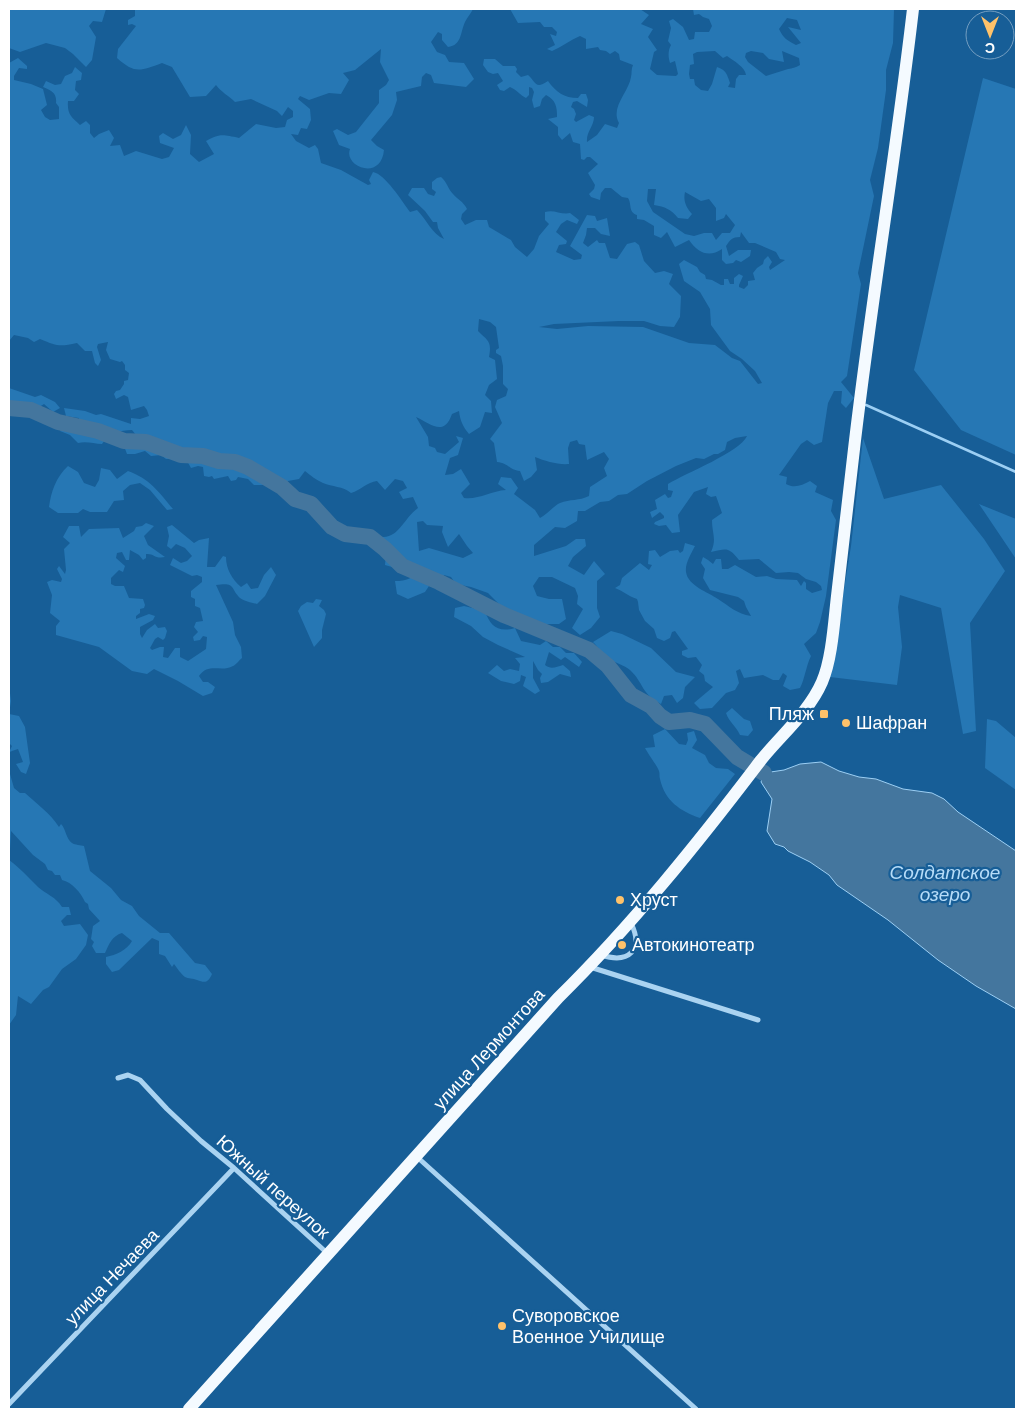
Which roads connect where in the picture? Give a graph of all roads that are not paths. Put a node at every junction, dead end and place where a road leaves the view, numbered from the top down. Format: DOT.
graph roads {
  1 [pos="914,9"];
  2 [pos="630,920"];
  3 [pos="600,955"];
  4 [pos="590,966"];
  5 [pos="758,1020"];
  6 [pos="118,1078"];
  7 [pos="416,1156"];
  8 [pos="234,1168"];
  9 [pos="327,1253"];
  10 [pos="9,1404"];
  11 [pos="189,1409"];
  12 [pos="696,1409"];
  1 -- 2 [label="main road, улица Лермонтова"];
  2 -- 3 [label="main road, улица Лермонтова"];
  2 -- 3 [label="street"];
  3 -- 4 [label="main road, улица Лермонтова"];
  4 -- 5 [label="street"];
  4 -- 7 [label="main road, улица Лермонтова"];
  6 -- 8 [label="street, Южный переулок"];
  7 -- 9 [label="main road, улица Лермонтова"];
  7 -- 12 [label="street"];
  8 -- 9 [label="street, Южный переулок"];
  8 -- 10 [label="street, улица Нечаева"];
  9 -- 11 [label="main road, улица Лермонтова"];
}
